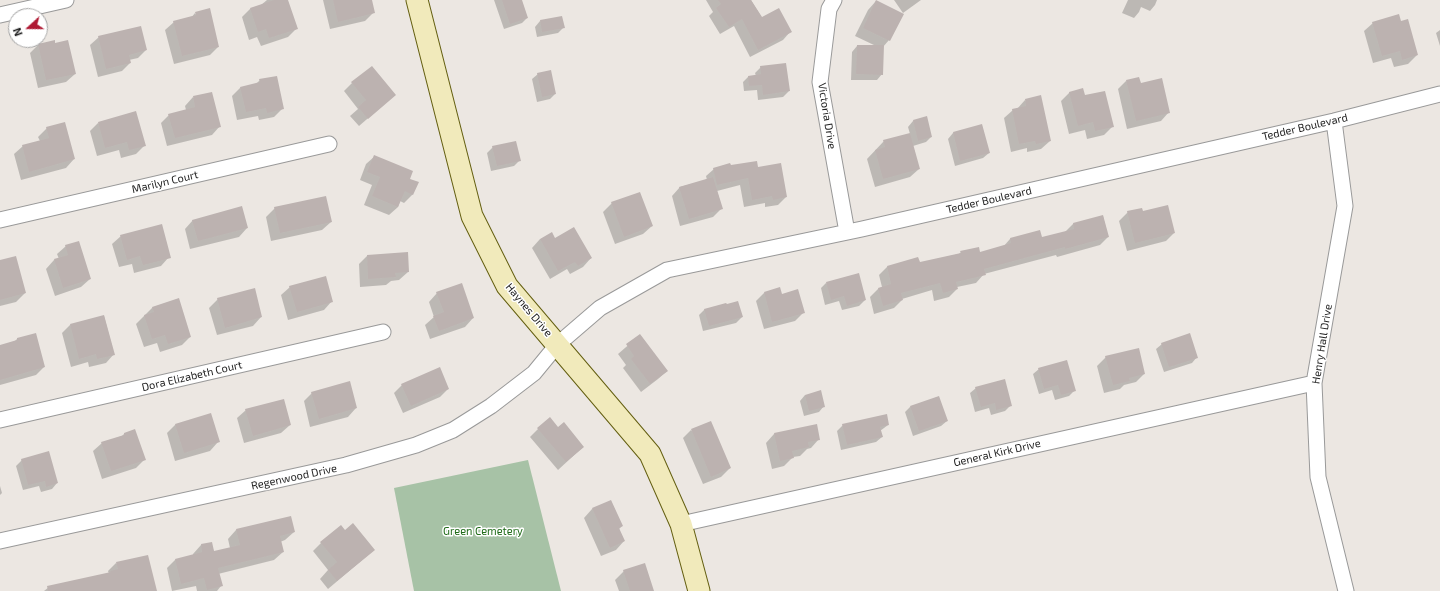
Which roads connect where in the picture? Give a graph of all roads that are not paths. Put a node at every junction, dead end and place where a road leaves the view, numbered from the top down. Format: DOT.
graph roads {
  1 [pos="66,0"];
  2 [pos="417,0"];
  3 [pos="834,0"];
  4 [pos="0,15"];
  5 [pos="1440,94"];
  6 [pos="1334,121"];
  7 [pos="329,144"];
  8 [pos="0,220"];
  9 [pos="847,232"];
  10 [pos="383,332"];
  11 [pos="557,345"];
  12 [pos="1314,383"];
  13 [pos="0,420"];
  14 [pos="681,524"];
  15 [pos="0,541"];
  16 [pos="699,591"];
  17 [pos="1346,591"];
  1 -- 4 [label="street"];
  2 -- 11 [label="street, Haynes Drive"];
  3 -- 9 [label="street, Victoria Drive"];
  5 -- 6 [label="street, Tedder Boulevard"];
  6 -- 9 [label="street, Tedder Boulevard"];
  6 -- 12 [label="street, Henry Hall Drive"];
  7 -- 8 [label="street, Marilyn Court"];
  9 -- 11 [label="street, Tedder Boulevard"];
  10 -- 13 [label="street, Dora Elizabeth Court"];
  11 -- 14 [label="street, Haynes Drive"];
  11 -- 15 [label="street, Regenwood Drive"];
  12 -- 14 [label="street, General Kirk Drive"];
  12 -- 17 [label="street, Henry Hall Drive"];
  14 -- 16 [label="street, Haynes Drive"];
}
